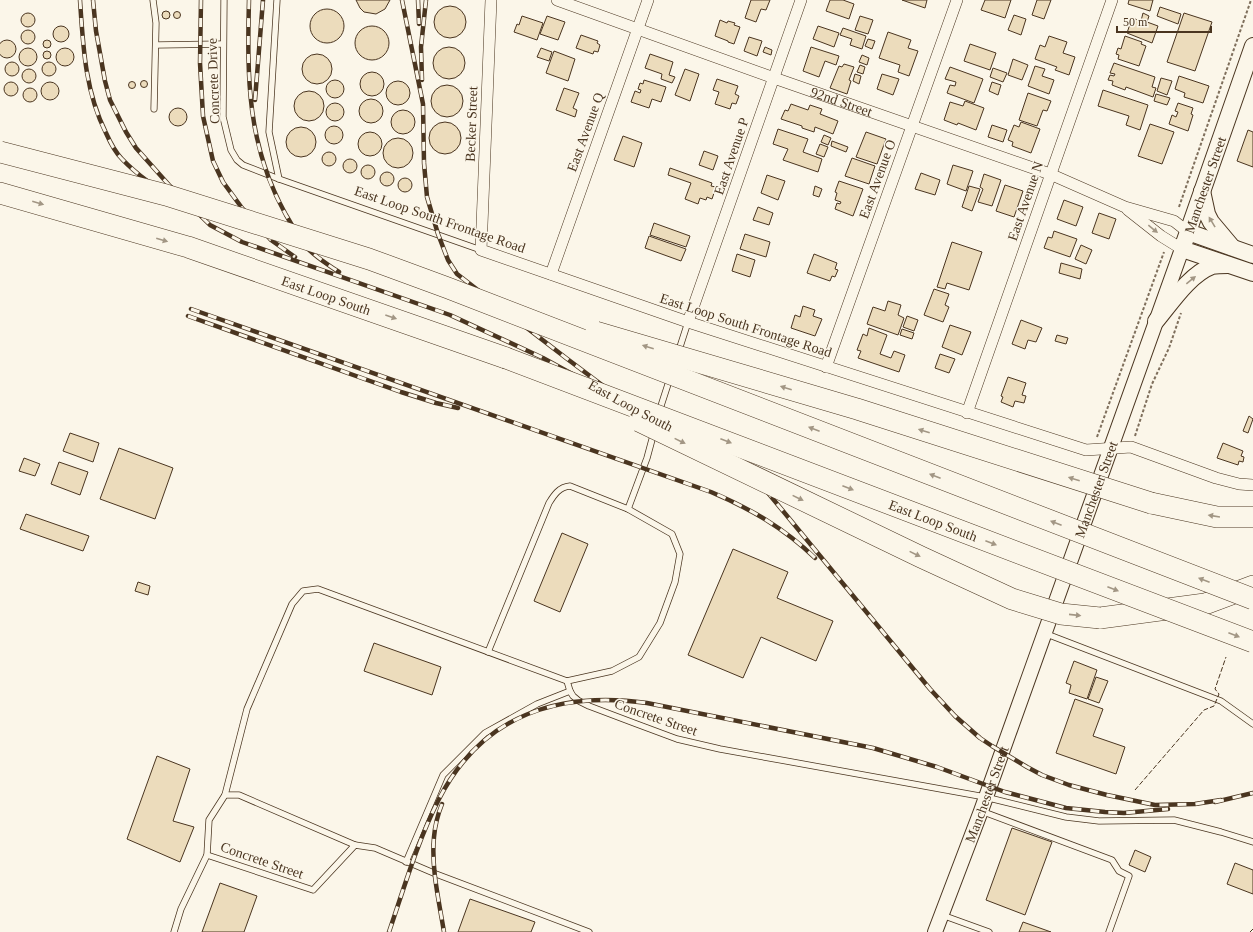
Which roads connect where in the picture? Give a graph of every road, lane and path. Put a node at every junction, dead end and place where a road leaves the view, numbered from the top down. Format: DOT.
graph roads {
  1 [pos="153,0"];
  2 [pos="224,0"];
  3 [pos="277,0"];
  4 [pos="491,0"];
  5 [pos="557,0"];
  6 [pos="648,0"];
  7 [pos="801,0"];
  8 [pos="957,0"];
  9 [pos="1112,0"];
  10 [pos="1251,0"];
  11 [pos="578,3"];
  12 [pos="638,29"];
  13 [pos="223,44"];
  14 [pos="156,45"];
  15 [pos="1253,46"];
  16 [pos="774,78"];
  17 [pos="154,109"];
  18 [pos="912,126"];
  19 [pos="0,152"];
  20 [pos="237,160"];
  21 [pos="1050,174"];
  22 [pos="280,179"];
  23 [pos="1202,191"];
  24 [pos="0,193"];
  25 [pos="1125,207"];
  26 [pos="1179,207"];
  27 [pos="1188,232"];
  28 [pos="1165,248"];
  29 [pos="1233,248"];
  30 [pos="1182,249"];
  31 [pos="481,250"];
  32 [pos="1253,255"];
  33 [pos="1228,265"];
  34 [pos="551,274"];
  35 [pos="1253,274"];
  36 [pos="448,288"];
  37 [pos="1183,308"];
  38 [pos="1156,320"];
  39 [pos="688,322"];
  40 [pos="506,358"];
  41 [pos="676,360"];
  42 [pos="674,367"];
  43 [pos="826,367"];
  44 [pos="967,413"];
  45 [pos="1097,437"];
  46 [pos="1134,438"];
  47 [pos="1111,449"];
  48 [pos="1253,485"];
  49 [pos="628,509"];
  50 [pos="1253,517"];
  51 [pos="1253,586"];
  52 [pos="1253,599"];
  53 [pos="1044,633"];
  54 [pos="1253,642"];
  55 [pos="488,652"];
  56 [pos="567,682"];
  57 [pos="570,691"];
  58 [pos="1253,724"];
  59 [pos="225,795"];
  60 [pos="986,797"];
  61 [pos="981,811"];
  62 [pos="1253,842"];
  63 [pos="355,845"];
  64 [pos="208,855"];
  65 [pos="406,862"];
  66 [pos="941,915"];
  67 [pos="174,932"];
  68 [pos="589,932"];
  69 [pos="935,932"];
  70 [pos="989,932"];
  71 [pos="1109,932"];
  1 -- 14 [label="lane"];
  2 -- 13 [label="lane, Concrete Drive"];
  3 -- 22 [label="lane"];
  4 -- 31 [label="street, Becker Street"];
  5 -- 11 [label="street, 92nd Street"];
  6 -- 12 [label="street, East Avenue Q"];
  7 -- 16 [label="street, East Avenue P"];
  8 -- 18 [label="street, East Avenue O"];
  9 -- 21 [label="street, East Avenue N"];
  10 -- 26 [label="path"];
  11 -- 12 [label="street, 92nd Street"];
  12 -- 16 [label="street, 92nd Street"];
  12 -- 34 [label="street, East Avenue Q"];
  13 -- 14 [label="lane"];
  13 -- 20 [label="lane, Concrete Drive"];
  14 -- 17 [label="lane"];
  15 -- 23 [label="main road, Manchester Street"];
  16 -- 18 [label="street, 92nd Street"];
  16 -- 39 [label="street, East Avenue P"];
  18 -- 21 [label="street, 92nd Street"];
  18 -- 43 [label="street, East Avenue O"];
  19 -- 36 [label="highway, bridge"];
  20 -- 22 [label="lane, East Loop South Frontage Road"];
  21 -- 25 [label="street, 92nd Street"];
  21 -- 44 [label="street, East Avenue N"];
  22 -- 31 [label="lane, East Loop South Frontage Road"];
  23 -- 27 [label="main road, Manchester Street"];
  29 -- 23 [label="main road, one-way"];
  24 -- 40 [label="highway, East Loop South, one-way"];
  25 -- 27 [label="street, 92nd Street"];
  25 -- 30 [label="street, 92nd Street, one-way"];
  27 -- 29 [label="main road, 92nd Street"];
  27 -- 30 [label="main road, Manchester Street"];
  28 -- 45 [label="path"];
  29 -- 32 [label="main road, 92nd Street"];
  30 -- 33 [label="main road, 92nd Street"];
  30 -- 38 [label="street, Manchester Street"];
  31 -- 34 [label="street, East Loop South Frontage Road"];
  33 -- 35 [label="main road, 92nd Street"];
  38 -- 33 [label="main road, one-way"];
  34 -- 39 [label="street, East Loop South Frontage Road"];
  50 -- 36 [label="highway, one-way, bridge"];
  52 -- 36 [label="highway, one-way, bridge"];
  37 -- 46 [label="path"];
  38 -- 47 [label="street, Manchester Street"];
  39 -- 41 [label="lane"];
  39 -- 43 [label="street, East Loop South Frontage Road"];
  40 -- 51 [label="highway, one-way, bridge"];
  40 -- 54 [label="highway, East Loop South, one-way, bridge"];
  42 -- 49 [label="lane"];
  43 -- 44 [label="street, East Loop South Frontage Road"];
  44 -- 47 [label="street, East Loop South Frontage Road"];
  47 -- 48 [label="street, East Loop South Frontage Road"];
  47 -- 53 [label="street, Manchester Street"];
  49 -- 55 [label="lane"];
  49 -- 56 [label="lane"];
  53 -- 58 [label="lane"];
  53 -- 60 [label="street, Manchester Street"];
  55 -- 56 [label="lane"];
  55 -- 59 [label="lane"];
  56 -- 57 [label="lane"];
  57 -- 60 [label="lane, Concrete Street"];
  57 -- 65 [label="lane"];
  59 -- 63 [label="lane"];
  59 -- 64 [label="lane"];
  60 -- 61 [label="street, Manchester Street"];
  60 -- 62 [label="lane, Concrete Street"];
  61 -- 66 [label="street, Manchester Street"];
  61 -- 71 [label="lane"];
  63 -- 64 [label="lane, Concrete Street"];
  63 -- 65 [label="lane"];
  64 -- 67 [label="lane"];
  65 -- 68 [label="lane"];
  66 -- 69 [label="street, Manchester Street"];
  66 -- 70 [label="lane"];
}
